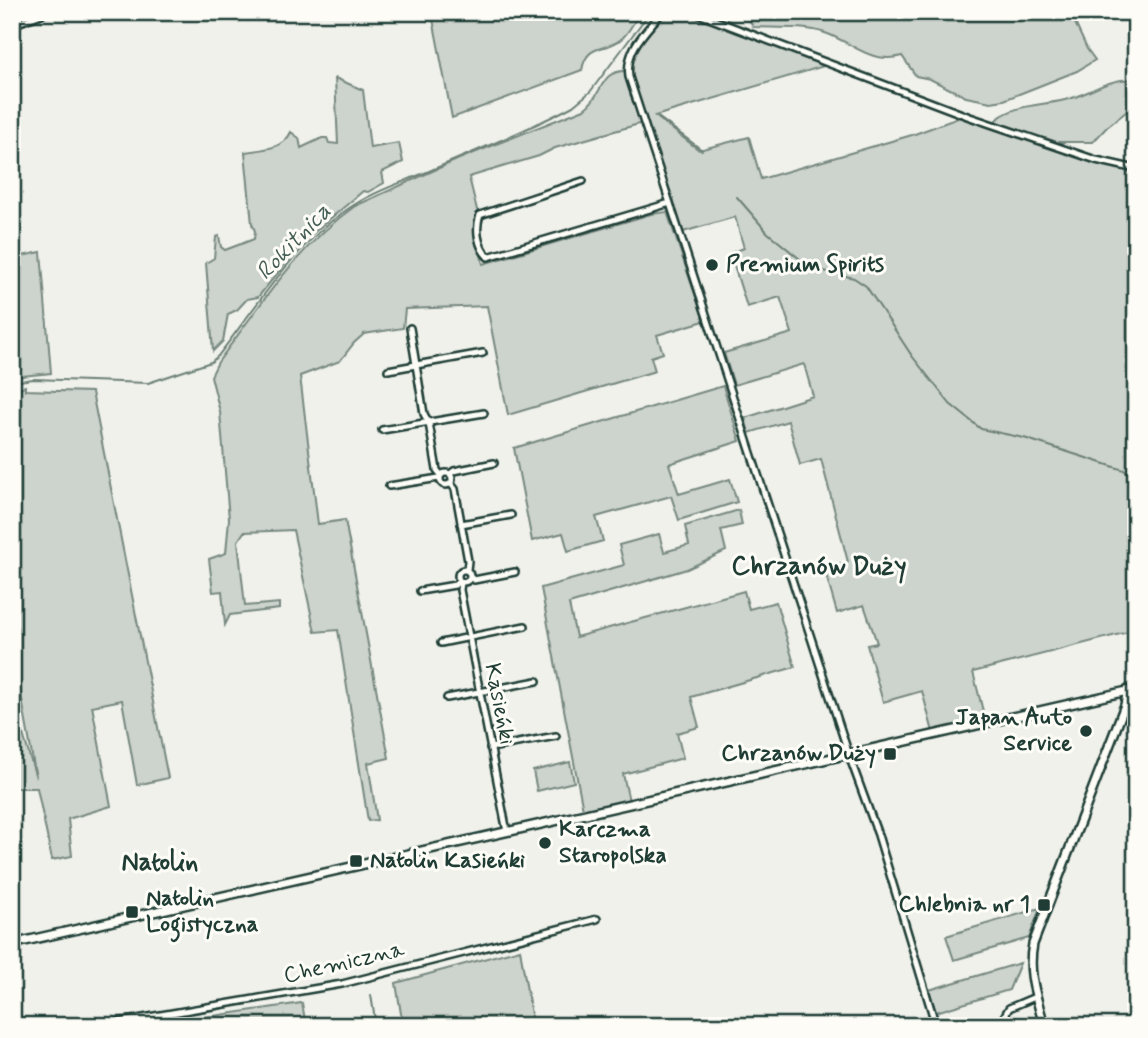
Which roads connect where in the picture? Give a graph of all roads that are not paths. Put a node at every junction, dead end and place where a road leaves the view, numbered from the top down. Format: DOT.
graph roads {
  1 [pos="47,12"];
  2 [pos="662,12"];
  3 [pos="693,12"];
  4 [pos="12,25"];
  5 [pos="1136,169"];
  6 [pos="583,181"];
  7 [pos="670,203"];
  8 [pos="410,328"];
  9 [pos="483,353"];
  10 [pos="416,365"];
  11 [pos="388,370"];
  12 [pos="484,413"];
  13 [pos="429,423"];
  14 [pos="383,430"];
  15 [pos="494,463"];
  16 [pos="450,474"];
  17 [pos="440,477"];
  18 [pos="451,484"];
  19 [pos="389,486"];
  20 [pos="511,515"];
  21 [pos="461,524"];
  22 [pos="467,570"];
  23 [pos="515,572"];
  24 [pos="470,577"];
  25 [pos="460,581"];
  26 [pos="420,591"];
  27 [pos="525,626"];
  28 [pos="468,637"];
  29 [pos="441,643"];
  30 [pos="537,681"];
  31 [pos="1132,690"];
  32 [pos="480,692"];
  33 [pos="447,698"];
  34 [pos="556,736"];
  35 [pos="490,748"];
  36 [pos="849,754"];
  37 [pos="507,832"];
  38 [pos="597,919"];
  39 [pos="12,944"];
  40 [pos="1035,996"];
  41 [pos="96,1026"];
  42 [pos="936,1026"];
  43 [pos="999,1026"];
  44 [pos="1044,1026"];
  1 -- 4 [label="street"];
  2 -- 7 [label="street"];
  3 -- 5 [label="street"];
  6 -- 7 [label="street"];
  7 -- 36 [label="street"];
  8 -- 10 [label="street"];
  9 -- 10 [label="street"];
  10 -- 11 [label="street"];
  10 -- 13 [label="street"];
  12 -- 13 [label="street"];
  13 -- 14 [label="street"];
  13 -- 17 [label="street"];
  15 -- 16 [label="street"];
  16 -- 17 [label="street"];
  16 -- 18 [label="street"];
  17 -- 18 [label="street"];
  17 -- 19 [label="street"];
  18 -- 21 [label="street"];
  20 -- 21 [label="street"];
  21 -- 22 [label="street"];
  22 -- 24 [label="street"];
  22 -- 25 [label="street"];
  23 -- 24 [label="street"];
  24 -- 25 [label="street"];
  25 -- 26 [label="street"];
  25 -- 28 [label="street, Kasieńki"];
  27 -- 28 [label="street"];
  28 -- 29 [label="street"];
  28 -- 32 [label="street, Kasieńki"];
  30 -- 32 [label="street"];
  31 -- 36 [label="street"];
  31 -- 40 [label="street"];
  32 -- 33 [label="street"];
  32 -- 35 [label="street, Kasieńki"];
  34 -- 35 [label="street"];
  35 -- 37 [label="street, Kasieńki"];
  36 -- 37 [label="street"];
  36 -- 42 [label="street"];
  37 -- 39 [label="street"];
  38 -- 41 [label="street, Chemiczna"];
  40 -- 43 [label="street"];
  40 -- 44 [label="street"];
}
